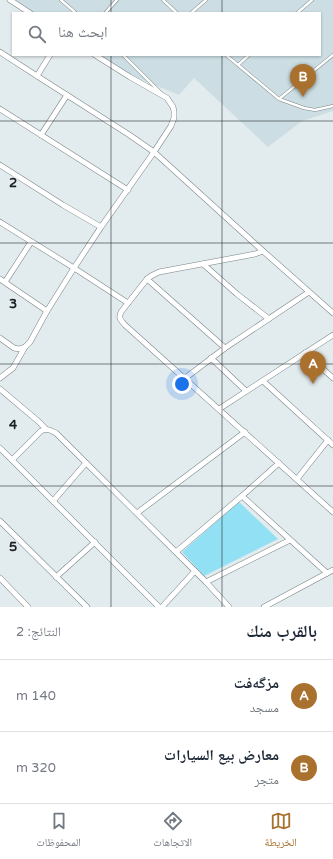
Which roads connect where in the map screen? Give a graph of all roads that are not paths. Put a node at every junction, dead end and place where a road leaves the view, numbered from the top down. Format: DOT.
graph roads {
  1 [pos="10,0"];
  2 [pos="60,0"];
  3 [pos="117,0"];
  4 [pos="163,0"];
  5 [pos="206,0"];
  6 [pos="312,0"];
  7 [pos="28,12"];
  8 [pos="75,12"];
  9 [pos="106,12"];
  10 [pos="176,12"];
  11 [pos="192,12"];
  12 [pos="298,12"];
  13 [pos="0,52"];
  14 [pos="333,55"];
  15 [pos="49,56"];
  16 [pos="97,56"];
  17 [pos="125,56"];
  18 [pos="227,56"];
  19 [pos="248,56"];
  20 [pos="238,65"];
  21 [pos="37,76"];
  22 [pos="67,95"];
  23 [pos="166,98"];
  24 [pos="279,99"];
  25 [pos="333,106"];
  26 [pos="0,110"];
  27 [pos="41,135"];
  28 [pos="154,152"];
  29 [pos="0,166"];
  30 [pos="128,190"];
  31 [pos="0,222"];
  32 [pos="101,227"];
  33 [pos="31,242"];
  34 [pos="263,251"];
  35 [pos="203,264"];
  36 [pos="74,268"];
  37 [pos="147,279"];
  38 [pos="2,281"];
  39 [pos="309,292"];
  40 [pos="128,303"];
  41 [pos="48,311"];
  42 [pos="333,313"];
  43 [pos="269,319"];
  44 [pos="333,335"];
  45 [pos="0,338"];
  46 [pos="25,347"];
  47 [pos="225,348"];
  48 [pos="305,353"];
  49 [pos="211,358"];
  50 [pos="0,378"];
  51 [pos="333,378"];
  52 [pos="184,379"];
  53 [pos="263,381"];
  54 [pos="0,389"];
  55 [pos="246,391"];
  56 [pos="219,409"];
  57 [pos="46,429"];
  58 [pos="245,432"];
  59 [pos="328,440"];
  60 [pos="333,445"];
  61 [pos="0,448"];
  62 [pos="12,460"];
  63 [pos="86,463"];
  64 [pos="279,463"];
  65 [pos="297,479"];
  66 [pos="242,496"];
  67 [pos="53,501"];
  68 [pos="137,512"];
  69 [pos="333,512"];
  70 [pos="0,522"];
  71 [pos="290,540"];
  72 [pos="95,542"];
  73 [pos="176,552"];
  74 [pos="333,570"];
  75 [pos="195,571"];
  76 [pos="327,574"];
  77 [pos="56,577"];
  78 [pos="0,578"];
  79 [pos="206,582"];
  80 [pos="28,607"];
  81 [pos="87,607"];
  82 [pos="161,607"];
  83 [pos="229,607"];
  84 [pos="264,607"];
  1 -- 7 [label="street"];
  2 -- 8 [label="lane"];
  3 -- 9 [label="lane"];
  4 -- 10 [label="lane"];
  5 -- 11 [label="lane"];
  6 -- 12 [label="lane"];
  13 -- 21 [label="street"];
  14 -- 24 [label="lane"];
  15 -- 21 [label="street"];
  16 -- 23 [label="street"];
  17 -- 23 [label="lane"];
  18 -- 20 [label="lane"];
  19 -- 20 [label="lane"];
  20 -- 24 [label="lane"];
  21 -- 22 [label="street"];
  22 -- 27 [label="street"];
  22 -- 28 [label="street"];
  23 -- 28 [label="street"];
  24 -- 25 [label="lane"];
  26 -- 27 [label="street"];
  27 -- 30 [label="street"];
  28 -- 30 [label="street"];
  28 -- 34 [label="street"];
  29 -- 32 [label="street"];
  30 -- 32 [label="street"];
  31 -- 33 [label="street"];
  32 -- 36 [label="street"];
  33 -- 36 [label="street"];
  33 -- 38 [label="street"];
  34 -- 35 [label="street"];
  34 -- 39 [label="street"];
  35 -- 37 [label="street"];
  35 -- 43 [label="street"];
  36 -- 40 [label="street"];
  36 -- 41 [label="street"];
  37 -- 40 [label="street"];
  37 -- 47 [label="street"];
  38 -- 41 [label="street"];
  39 -- 42 [label="street"];
  39 -- 43 [label="street"];
  40 -- 52 [label="street"];
  41 -- 46 [label="street"];
  43 -- 47 [label="street"];
  44 -- 48 [label="street"];
  45 -- 46 [label="street"];
  46 -- 50 [label="street"];
  47 -- 49 [label="street"];
  48 -- 51 [label="street"];
  48 -- 53 [label="street"];
  49 -- 52 [label="street"];
  49 -- 55 [label="street"];
  52 -- 56 [label="street"];
  53 -- 55 [label="street"];
  53 -- 59 [label="street"];
  54 -- 57 [label="street"];
  55 -- 56 [label="street"];
  56 -- 58 [label="street"];
  57 -- 62 [label="street"];
  57 -- 63 [label="street"];
  58 -- 64 [label="street"];
  58 -- 68 [label="street"];
  59 -- 60 [label="street"];
  59 -- 65 [label="street"];
  61 -- 62 [label="street"];
  62 -- 67 [label="street"];
  63 -- 67 [label="street"];
  63 -- 68 [label="street"];
  64 -- 65 [label="street"];
  64 -- 66 [label="street"];
  65 -- 69 [label="street"];
  66 -- 71 [label="street"];
  66 -- 73 [label="street"];
  67 -- 72 [label="street"];
  68 -- 73 [label="street"];
  70 -- 77 [label="street"];
  71 -- 76 [label="street"];
  71 -- 79 [label="street"];
  72 -- 77 [label="street"];
  72 -- 82 [label="street"];
  73 -- 75 [label="street"];
  74 -- 76 [label="street"];
  75 -- 79 [label="street"];
  75 -- 82 [label="street"];
  76 -- 84 [label="street"];
  77 -- 81 [label="street"];
  78 -- 80 [label="street"];
  79 -- 83 [label="street"];
}
